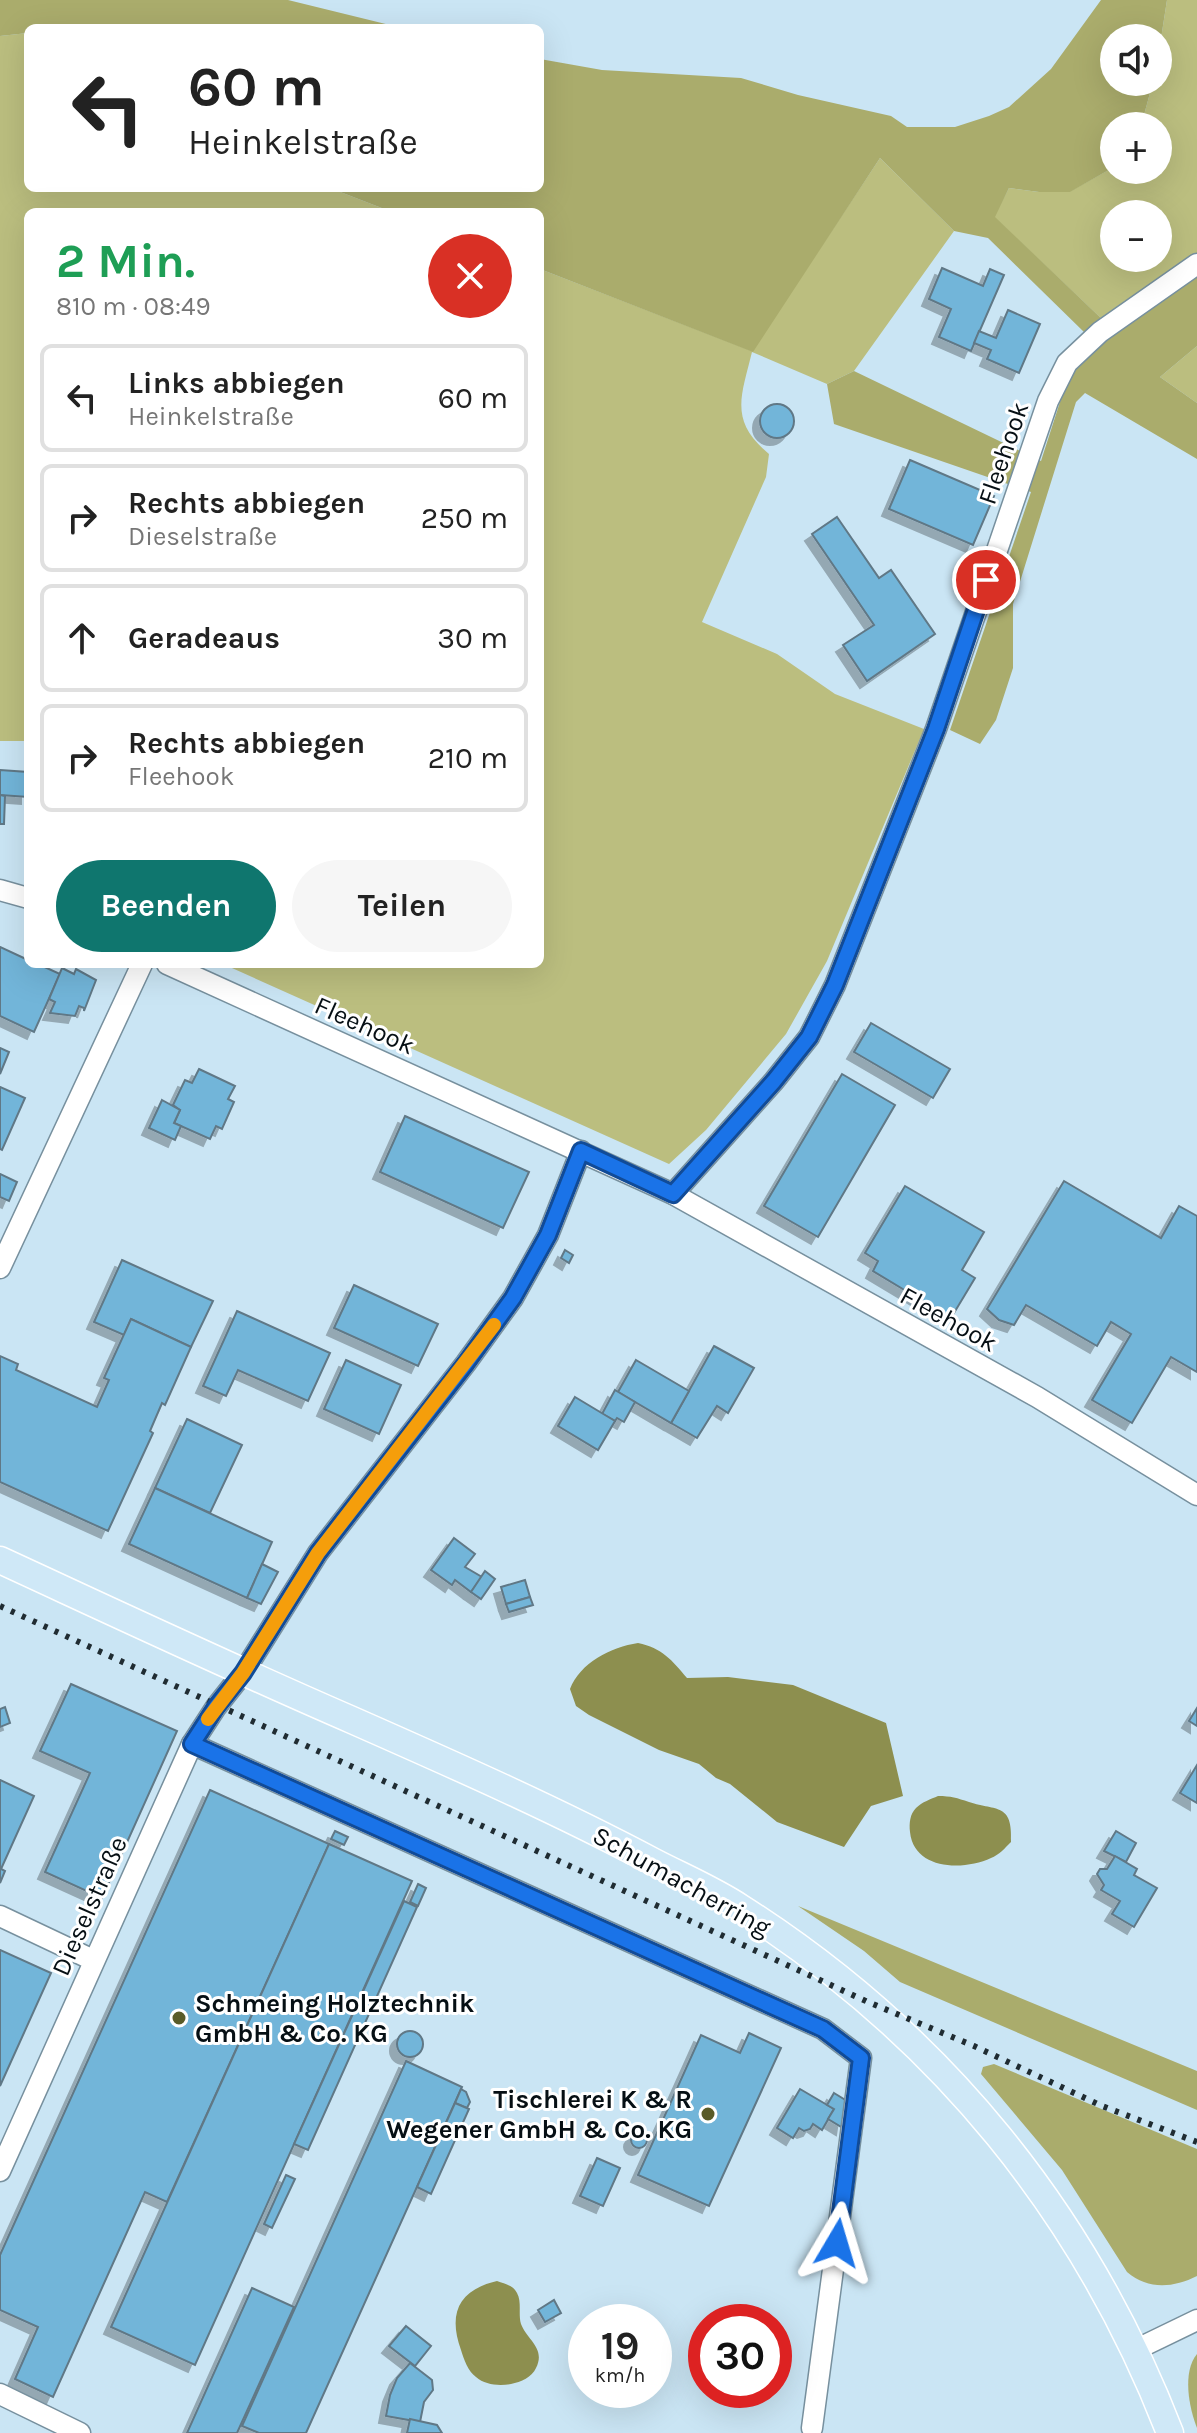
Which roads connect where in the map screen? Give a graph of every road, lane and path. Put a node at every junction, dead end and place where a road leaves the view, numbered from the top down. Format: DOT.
graph roads {
  1 [pos="1197,264"];
  2 [pos="0,890"];
  3 [pos="24,897"];
  4 [pos="140,968"];
  5 [pos="176,968"];
  6 [pos="581,1151"];
  7 [pos="673,1194"];
  8 [pos="0,1268"];
  9 [pos="1197,1495"];
  10 [pos="0,1560"];
  11 [pos="243,1673"];
  12 [pos="192,1744"];
  13 [pos="0,1916"];
  14 [pos="93,1960"];
  15 [pos="0,2171"];
  16 [pos="1197,2320"];
  17 [pos="1135,2350"];
  18 [pos="0,2394"];
  19 [pos="812,2428"];
  20 [pos="80,2433"];
  21 [pos="1170,2433"];
  1 -- 7 [label="street, Fleehook"];
  2 -- 3 [label="street"];
  4 -- 8 [label="street"];
  5 -- 6 [label="street, Fleehook"];
  6 -- 7 [label="street, Fleehook"];
  6 -- 11 [label="street, Dieselstraße"];
  7 -- 9 [label="street, Fleehook"];
  10 -- 11 [label="main road, Schumacherring"];
  11 -- 12 [label="street, Dieselstraße"];
  11 -- 17 [label="main road, Schumacherring"];
  12 -- 14 [label="street, Dieselstraße"];
  12 -- 19 [label="street"];
  13 -- 14 [label="street"];
  14 -- 15 [label="street, Dieselstraße"];
  16 -- 17 [label="street"];
  17 -- 21 [label="main road, Schumacherring"];
  18 -- 20 [label="street"];
}
